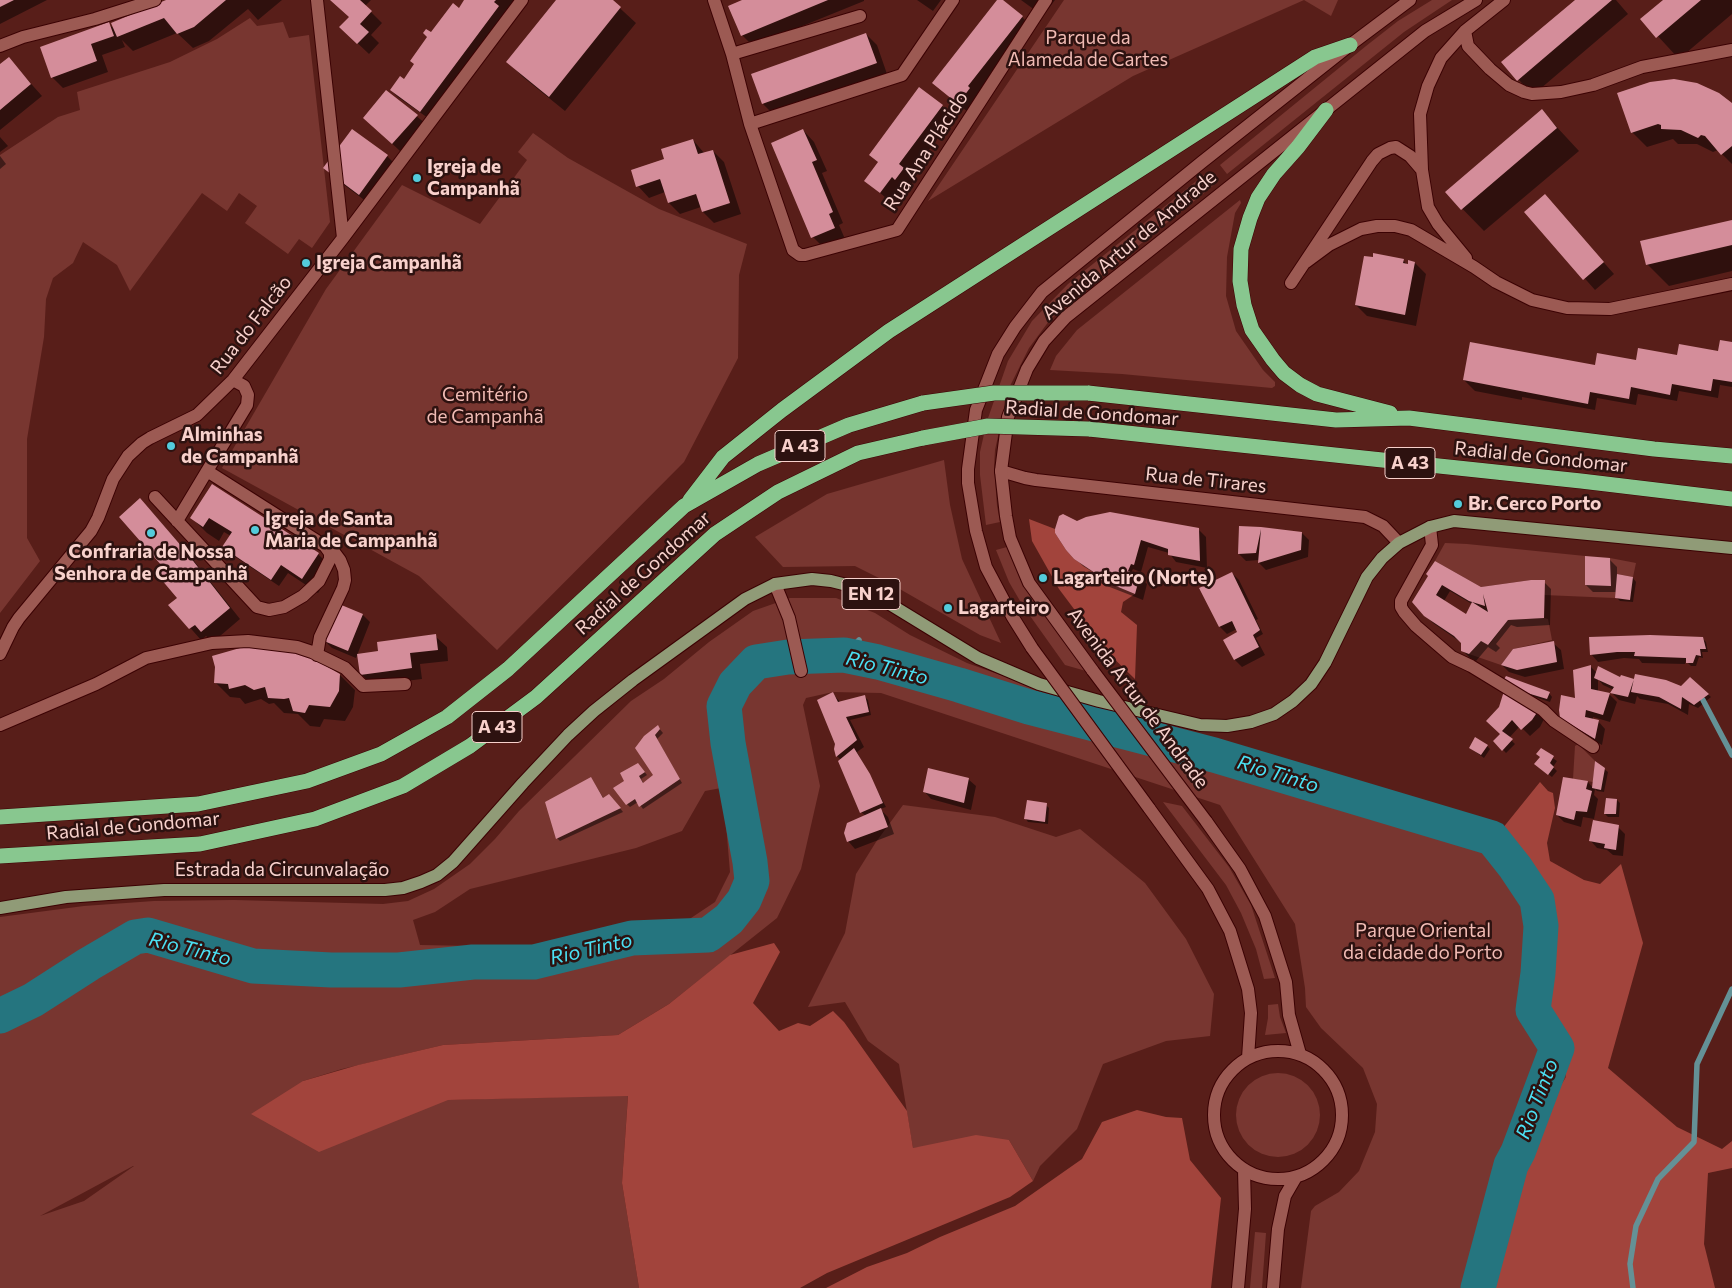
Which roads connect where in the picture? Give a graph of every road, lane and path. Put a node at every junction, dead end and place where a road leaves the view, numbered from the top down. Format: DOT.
graph roads {
  1 [pos="155,0"];
  2 [pos="318,0"];
  3 [pos="522,0"];
  4 [pos="714,0"];
  5 [pos="953,0"];
  6 [pos="1046,0"];
  7 [pos="1410,0"];
  8 [pos="1476,0"];
  9 [pos="1504,0"];
  10 [pos="860,16"];
  11 [pos="1465,31"];
  12 [pos="1350,45"];
  13 [pos="0,46"];
  14 [pos="1732,50"];
  15 [pos="732,54"];
  16 [pos="1326,110"];
  17 [pos="750,124"];
  18 [pos="1422,170"];
  19 [pos="343,238"];
  20 [pos="1306,262"];
  21 [pos="1474,267"];
  22 [pos="1291,283"];
  23 [pos="1732,284"];
  24 [pos="233,380"];
  25 [pos="1409,418"];
  26 [pos="1732,456"];
  27 [pos="207,471"];
  28 [pos="1001,471"];
  29 [pos="155,498"];
  30 [pos="1732,500"];
  31 [pos="684,506"];
  32 [pos="177,521"];
  33 [pos="1430,528"];
  34 [pos="1399,543"];
  35 [pos="325,546"];
  36 [pos="1732,548"];
  37 [pos="775,584"];
  38 [pos="0,654"];
  39 [pos="317,655"];
  40 [pos="801,672"];
  41 [pos="405,684"];
  42 [pos="0,725"];
  43 [pos="1593,747"];
  44 [pos="0,817"];
  45 [pos="0,856"];
  46 [pos="0,908"];
  47 [pos="1300,1054"];
  48 [pos="1248,1058"];
  49 [pos="1244,1170"];
  50 [pos="1296,1177"];
  51 [pos="1238,1288"];
  52 [pos="1273,1288"];
  1 -- 13 [label="street"];
  2 -- 19 [label="street"];
  3 -- 19 [label="street, Rua do Falcão"];
  4 -- 15 [label="street"];
  5 -- 17 [label="street"];
  6 -- 17 [label="street, Rua Ana Plácido"];
  7 -- 12 [label="street, Avenida Artur de Andrade"];
  8 -- 16 [label="street, Avenida Artur de Andrade"];
  9 -- 11 [label="street"];
  10 -- 15 [label="street"];
  11 -- 14 [label="street"];
  11 -- 18 [label="street"];
  12 -- 31 [label="highway"];
  12 -- 48 [label="street, Avenida Artur de Andrade, bridge"];
  15 -- 17 [label="street"];
  16 -- 25 [label="highway"];
  16 -- 28 [label="street, Avenida Artur de Andrade"];
  18 -- 20 [label="street"];
  18 -- 21 [label="street"];
  19 -- 24 [label="street, Rua do Falcão"];
  20 -- 21 [label="street"];
  20 -- 22 [label="street"];
  21 -- 23 [label="street"];
  24 -- 27 [label="street"];
  24 -- 38 [label="street, Rua do Falcão"];
  25 -- 26 [label="highway, Radial de Gondomar / A 43"];
  25 -- 31 [label="highway, Radial de Gondomar / A 43, bridge"];
  27 -- 32 [label="street"];
  27 -- 35 [label="street"];
  28 -- 34 [label="street, Rua de Tirares"];
  28 -- 47 [label="street, Avenida Artur de Andrade, bridge"];
  29 -- 32 [label="street"];
  30 -- 45 [label="highway, Radial de Gondomar / A 43, bridge"];
  31 -- 44 [label="highway, Radial de Gondomar / A 43"];
  32 -- 35 [label="street"];
  33 -- 34 [label="main road, Estrada da Circunvalação / EN 12"];
  33 -- 36 [label="main road, Estrada da Circunvalação / EN 12"];
  33 -- 43 [label="street"];
  34 -- 37 [label="main road, Estrada da Circunvalação / EN 12"];
  35 -- 39 [label="street"];
  37 -- 40 [label="street"];
  37 -- 46 [label="main road, Estrada da Circunvalação / EN 12"];
  39 -- 41 [label="street"];
  39 -- 42 [label="street"];
  47 -- 48 [label="street"];
  47 -- 50 [label="street"];
  48 -- 49 [label="street"];
  49 -- 50 [label="street"];
  49 -- 51 [label="street"];
  50 -- 52 [label="street"];
}
